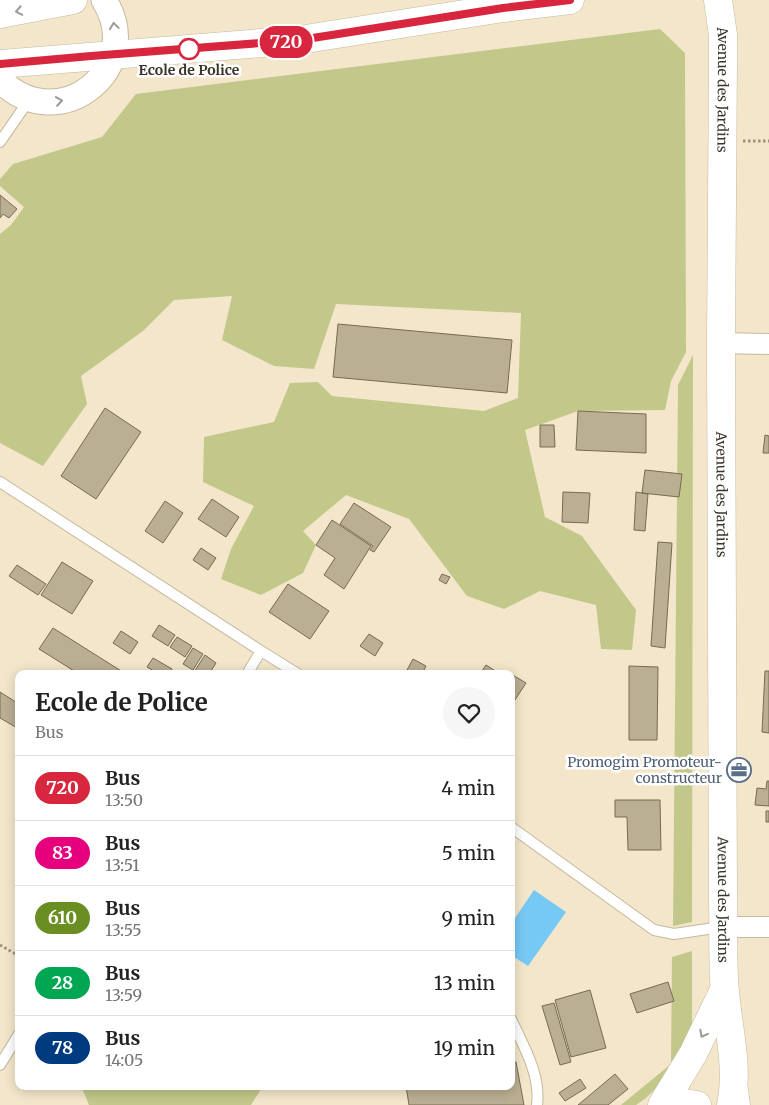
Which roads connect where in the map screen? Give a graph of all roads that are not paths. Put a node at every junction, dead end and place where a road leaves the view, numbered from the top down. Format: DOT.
graph roads {
  1 [pos="73,0"];
  2 [pos="104,0"];
  3 [pos="570,0"];
  4 [pos="718,0"];
  5 [pos="0,14"];
  6 [pos="113,54"];
  7 [pos="0,64"];
  8 [pos="0,80"];
  9 [pos="30,100"];
  10 [pos="0,142"];
  11 [pos="721,343"];
  12 [pos="769,344"];
  13 [pos="0,482"];
  14 [pos="261,651"];
  15 [pos="249,670"];
  16 [pos="292,670"];
  17 [pos="515,829"];
  18 [pos="724,927"];
  19 [pos="769,927"];
  20 [pos="724,990"];
  21 [pos="515,1028"];
  22 [pos="15,1041"];
  23 [pos="0,1065"];
  24 [pos="733,1100"];
  25 [pos="537,1105"];
  26 [pos="662,1105"];
  27 [pos="697,1105"];
  1 -- 5 [label="main road, one-way"];
  6 -- 2 [label="street, one-way"];
  3 -- 6 [label="main road"];
  4 -- 11 [label="main road, Avenue des Jardins"];
  6 -- 7 [label="main road"];
  9 -- 6 [label="street, one-way"];
  8 -- 9 [label="street"];
  9 -- 10 [label="lane"];
  11 -- 12 [label="street"];
  11 -- 18 [label="main road, Avenue des Jardins"];
  13 -- 14 [label="lane"];
  14 -- 15 [label="lane"];
  14 -- 16 [label="lane"];
  17 -- 18 [label="lane"];
  18 -- 19 [label="street"];
  18 -- 20 [label="main road, Avenue des Jardins"];
  20 -- 24 [label="main road, Avenue des Jardins"];
  20 -- 26 [label="main road, Avenue des Jardins, one-way"];
  21 -- 25 [label="lane"];
  22 -- 23 [label="lane"];
  26 -- 27 [label="main road, Avenue des Jardins"];
}
